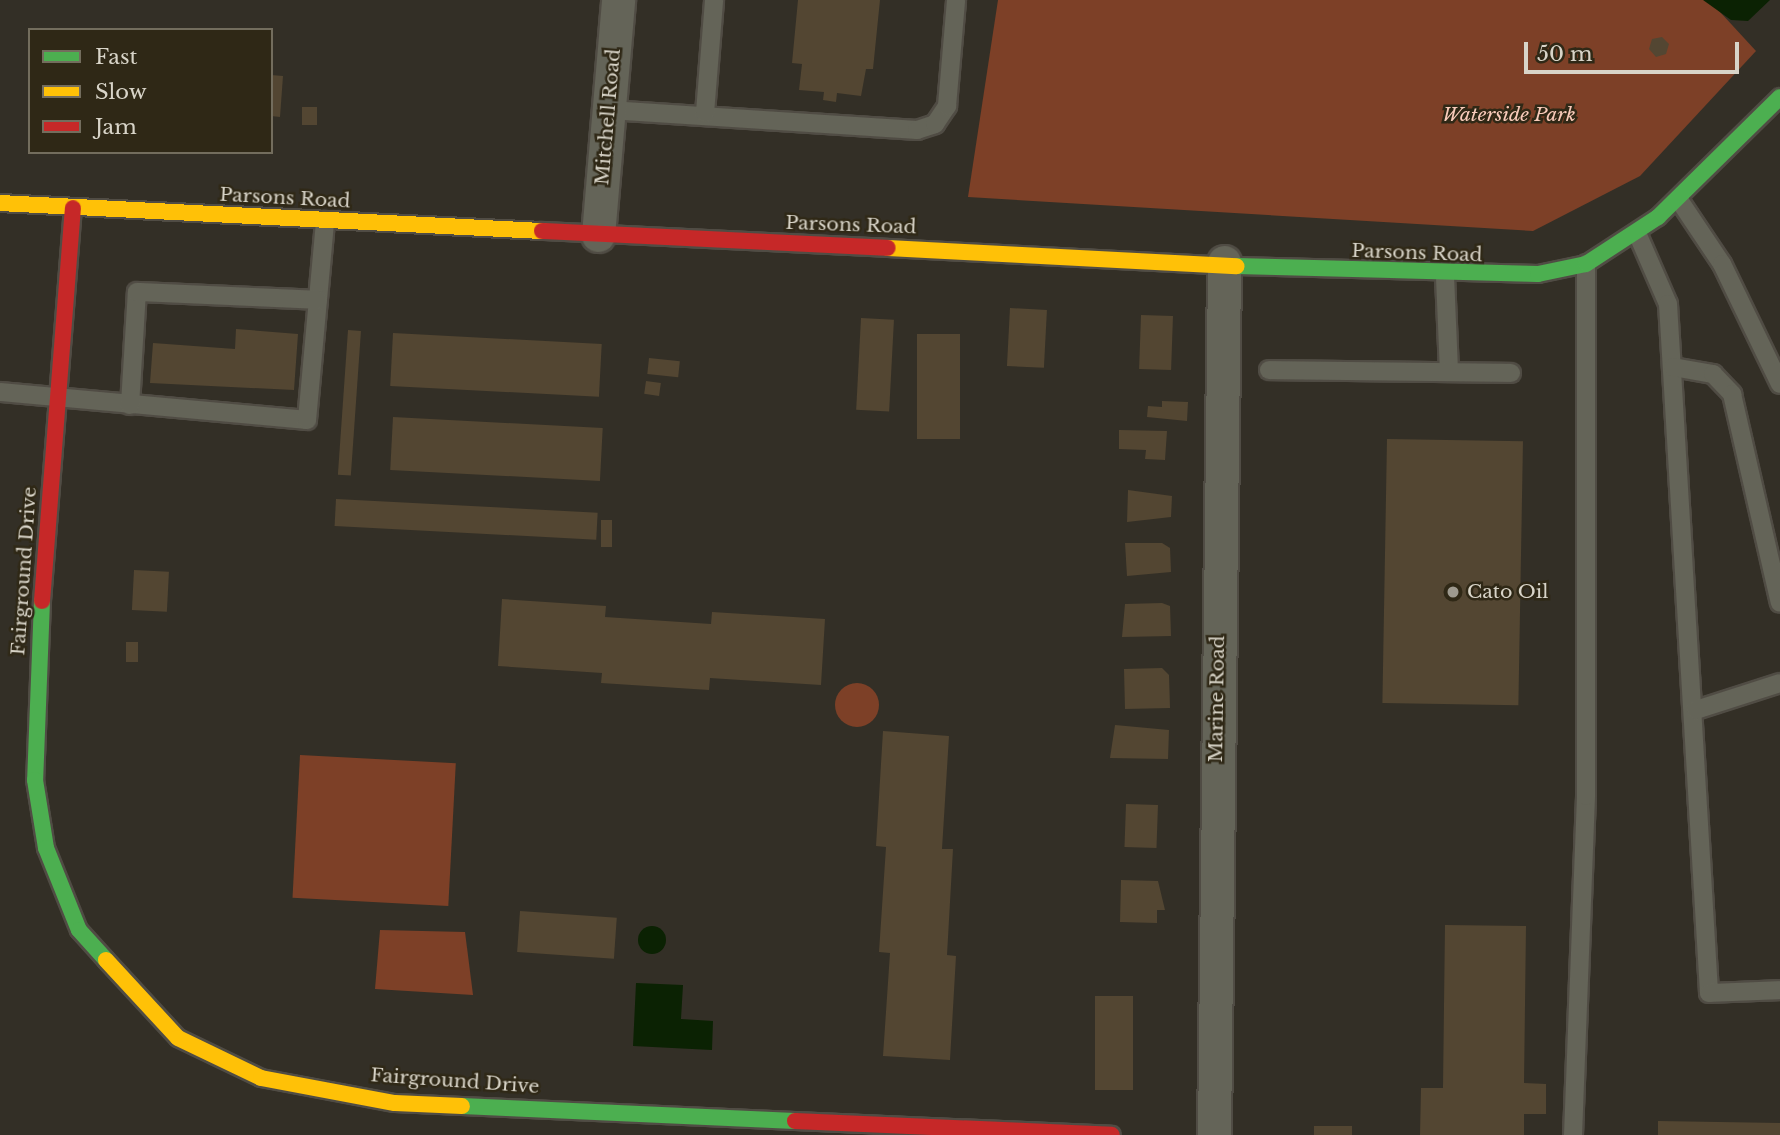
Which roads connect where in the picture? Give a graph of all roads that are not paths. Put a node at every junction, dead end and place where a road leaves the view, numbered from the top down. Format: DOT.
graph roads {
  1 [pos="618,0"];
  2 [pos="714,0"];
  3 [pos="956,0"];
  4 [pos="1780,97"];
  5 [pos="609,110"];
  6 [pos="705,113"];
  7 [pos="1679,200"];
  8 [pos="0,203"];
  9 [pos="73,208"];
  10 [pos="326,221"];
  11 [pos="1637,233"];
  12 [pos="598,235"];
  13 [pos="1224,262"];
  14 [pos="1586,264"];
  15 [pos="1445,276"];
  16 [pos="318,300"];
  17 [pos="1673,367"];
  18 [pos="1269,370"];
  19 [pos="1449,372"];
  20 [pos="1511,373"];
  21 [pos="1780,384"];
  22 [pos="0,392"];
  23 [pos="59,396"];
  24 [pos="130,405"];
  25 [pos="1780,603"];
  26 [pos="1780,683"];
  27 [pos="1696,709"];
  28 [pos="1780,990"];
  29 [pos="1112,1135"];
  30 [pos="1213,1135"];
  31 [pos="1573,1135"];
  1 -- 5 [label="street, Mitchell Road"];
  2 -- 6 [label="lane"];
  3 -- 6 [label="lane"];
  4 -- 7 [label="street, Parsons Road"];
  5 -- 6 [label="lane"];
  5 -- 12 [label="street, Mitchell Road"];
  7 -- 11 [label="street, Parsons Road"];
  7 -- 21 [label="lane"];
  8 -- 9 [label="street, Parsons Road"];
  9 -- 10 [label="street, Parsons Road"];
  9 -- 23 [label="street, Fairground Drive"];
  10 -- 12 [label="street, Parsons Road"];
  10 -- 16 [label="lane"];
  11 -- 14 [label="street, Parsons Road"];
  11 -- 17 [label="lane"];
  12 -- 13 [label="street, Parsons Road"];
  13 -- 15 [label="street, Parsons Road"];
  13 -- 30 [label="street, Marine Road"];
  14 -- 15 [label="street, Parsons Road"];
  14 -- 31 [label="lane"];
  15 -- 19 [label="lane"];
  16 -- 24 [label="lane"];
  16 -- 24 [label="lane"];
  17 -- 25 [label="lane"];
  17 -- 27 [label="lane"];
  18 -- 19 [label="lane"];
  19 -- 20 [label="lane"];
  22 -- 23 [label="lane"];
  23 -- 24 [label="lane"];
  23 -- 29 [label="street, Fairground Drive"];
  26 -- 27 [label="lane"];
  27 -- 28 [label="lane"];
}
